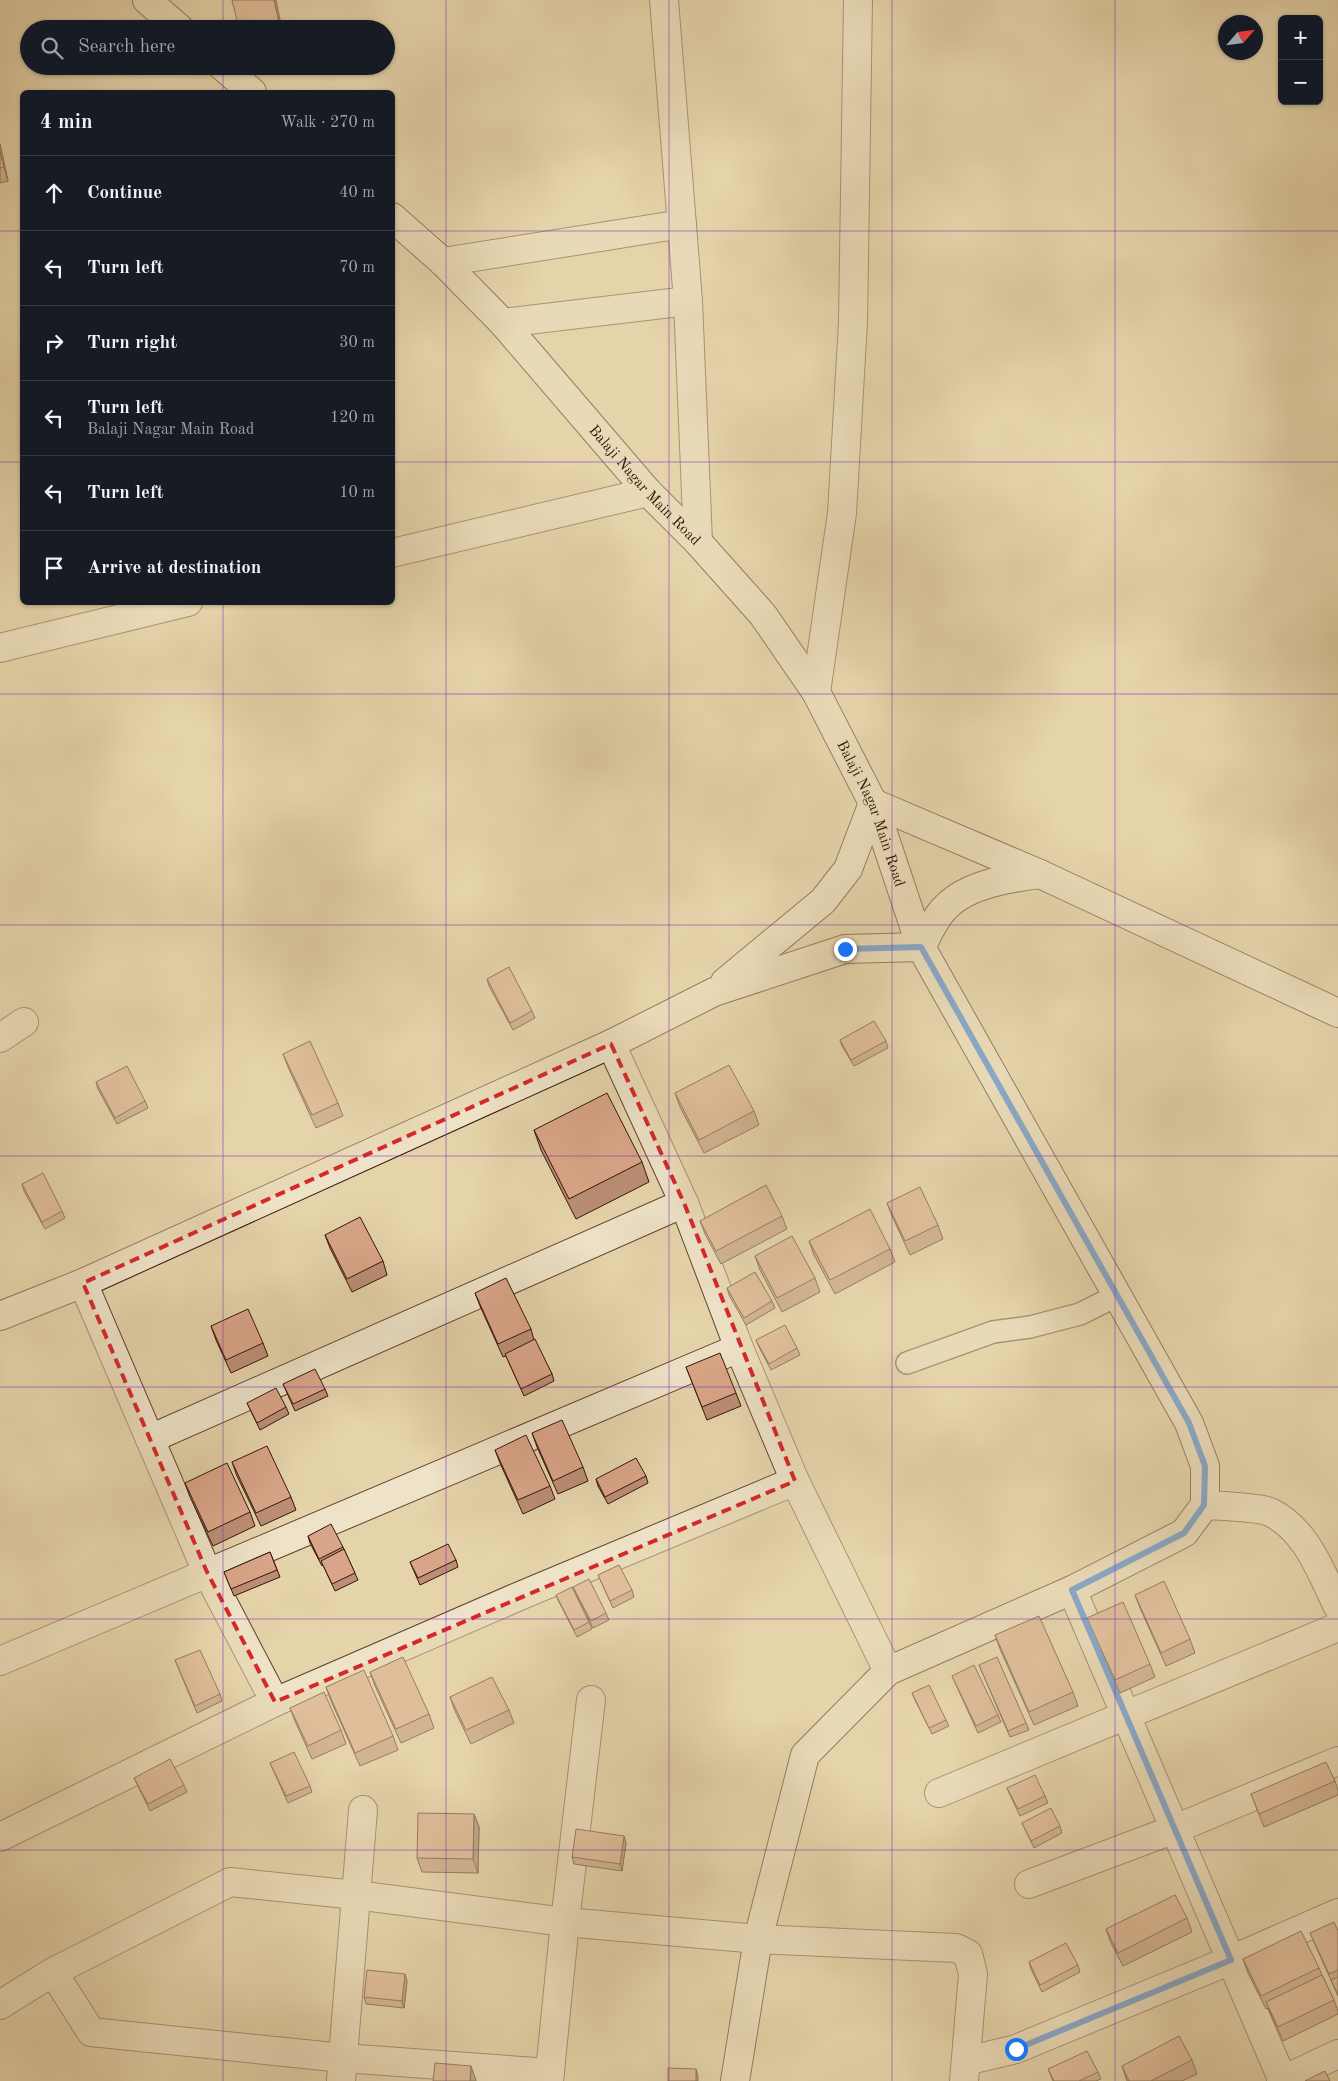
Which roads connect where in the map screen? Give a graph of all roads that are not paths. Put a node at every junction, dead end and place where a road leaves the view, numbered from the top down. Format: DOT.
graph roads {
  1 [pos="147,0"];
  2 [pos="664,0"];
  3 [pos="858,0"];
  4 [pos="170,20"];
  5 [pos="232,75"];
  6 [pos="250,90"];
  7 [pos="395,221"];
  8 [pos="682,224"];
  9 [pos="443,262"];
  10 [pos="688,301"];
  11 [pos="503,324"];
  12 [pos="648,492"];
  13 [pos="698,542"];
  14 [pos="395,552"];
  15 [pos="176,605"];
  16 [pos="0,648"];
  17 [pos="816,692"];
  18 [pos="873,803"];
  19 [pos="1040,874"];
  20 [pos="921,947"];
  21 [pos="714,992"];
  22 [pos="1338,1012"];
  23 [pos="24,1022"];
  24 [pos="0,1038"];
  25 [pos="611,1044"];
  26 [pos="684,1203"];
  27 [pos="83,1283"];
  28 [pos="1116,1296"];
  29 [pos="0,1316"];
  30 [pos="739,1348"];
  31 [pos="907,1363"];
  32 [pos="150,1439"];
  33 [pos="795,1480"];
  34 [pos="1204,1505"];
  35 [pos="207,1572"];
  36 [pos="1072,1590"];
  37 [pos="1338,1606"];
  38 [pos="1338,1627"];
  39 [pos="0,1661"];
  40 [pos="888,1671"];
  41 [pos="591,1700"];
  42 [pos="275,1702"];
  43 [pos="1125,1714"];
  44 [pos="1338,1761"];
  45 [pos="940,1793"];
  46 [pos="363,1810"];
  47 [pos="1175,1829"];
  48 [pos="0,1837"];
  49 [pos="1029,1884"];
  50 [pos="356,1895"];
  51 [pos="1338,1913"];
  52 [pos="565,1922"];
  53 [pos="758,1939"];
  54 [pos="1231,1960"];
  55 [pos="53,1972"];
  56 [pos="0,2005"];
  57 [pos="1338,2054"];
  58 [pos="342,2069"];
  59 [pos="965,2071"];
  60 [pos="550,2077"];
  61 [pos="735,2081"];
  62 [pos="1282,2081"];
  1 -- 4 [label="street"];
  2 -- 8 [label="street"];
  3 -- 17 [label="street"];
  5 -- 6 [label="street"];
  7 -- 9 [label="street, Balaji Nagar Main Road"];
  8 -- 9 [label="street"];
  8 -- 10 [label="street"];
  9 -- 11 [label="street, Balaji Nagar Main Road"];
  10 -- 11 [label="street"];
  10 -- 13 [label="street"];
  11 -- 12 [label="street, Balaji Nagar Main Road"];
  12 -- 13 [label="street, Balaji Nagar Main Road"];
  12 -- 14 [label="street"];
  13 -- 17 [label="street, Balaji Nagar Main Road"];
  15 -- 16 [label="street"];
  17 -- 18 [label="street, Balaji Nagar Main Road"];
  18 -- 19 [label="street"];
  18 -- 20 [label="street, Balaji Nagar Main Road"];
  18 -- 21 [label="street"];
  19 -- 20 [label="street"];
  19 -- 22 [label="street"];
  20 -- 21 [label="street"];
  20 -- 28 [label="street, Balaji Nagar Main Road"];
  21 -- 25 [label="street"];
  23 -- 24 [label="street"];
  25 -- 26 [label="street"];
  25 -- 27 [label="street"];
  26 -- 30 [label="street"];
  26 -- 32 [label="street"];
  27 -- 29 [label="street"];
  27 -- 32 [label="street"];
  28 -- 31 [label="lane"];
  28 -- 34 [label="street, Balaji Nagar Main Road"];
  30 -- 33 [label="street"];
  30 -- 35 [label="street"];
  32 -- 35 [label="street"];
  33 -- 40 [label="street"];
  33 -- 42 [label="street"];
  34 -- 36 [label="street"];
  34 -- 37 [label="street"];
  35 -- 39 [label="street"];
  35 -- 42 [label="street"];
  36 -- 40 [label="street"];
  36 -- 43 [label="street"];
  38 -- 43 [label="street"];
  40 -- 53 [label="street"];
  41 -- 52 [label="street"];
  42 -- 48 [label="street"];
  43 -- 45 [label="street"];
  43 -- 47 [label="street"];
  44 -- 47 [label="street"];
  46 -- 50 [label="street"];
  47 -- 49 [label="street"];
  47 -- 54 [label="street"];
  50 -- 52 [label="street"];
  50 -- 55 [label="street"];
  50 -- 58 [label="street"];
  51 -- 54 [label="street"];
  52 -- 53 [label="street"];
  52 -- 60 [label="street"];
  53 -- 59 [label="street"];
  53 -- 61 [label="street"];
  54 -- 59 [label="street"];
  54 -- 62 [label="street"];
  55 -- 56 [label="street"];
  55 -- 58 [label="street"];
  57 -- 62 [label="street"];
  58 -- 60 [label="street"];
}
